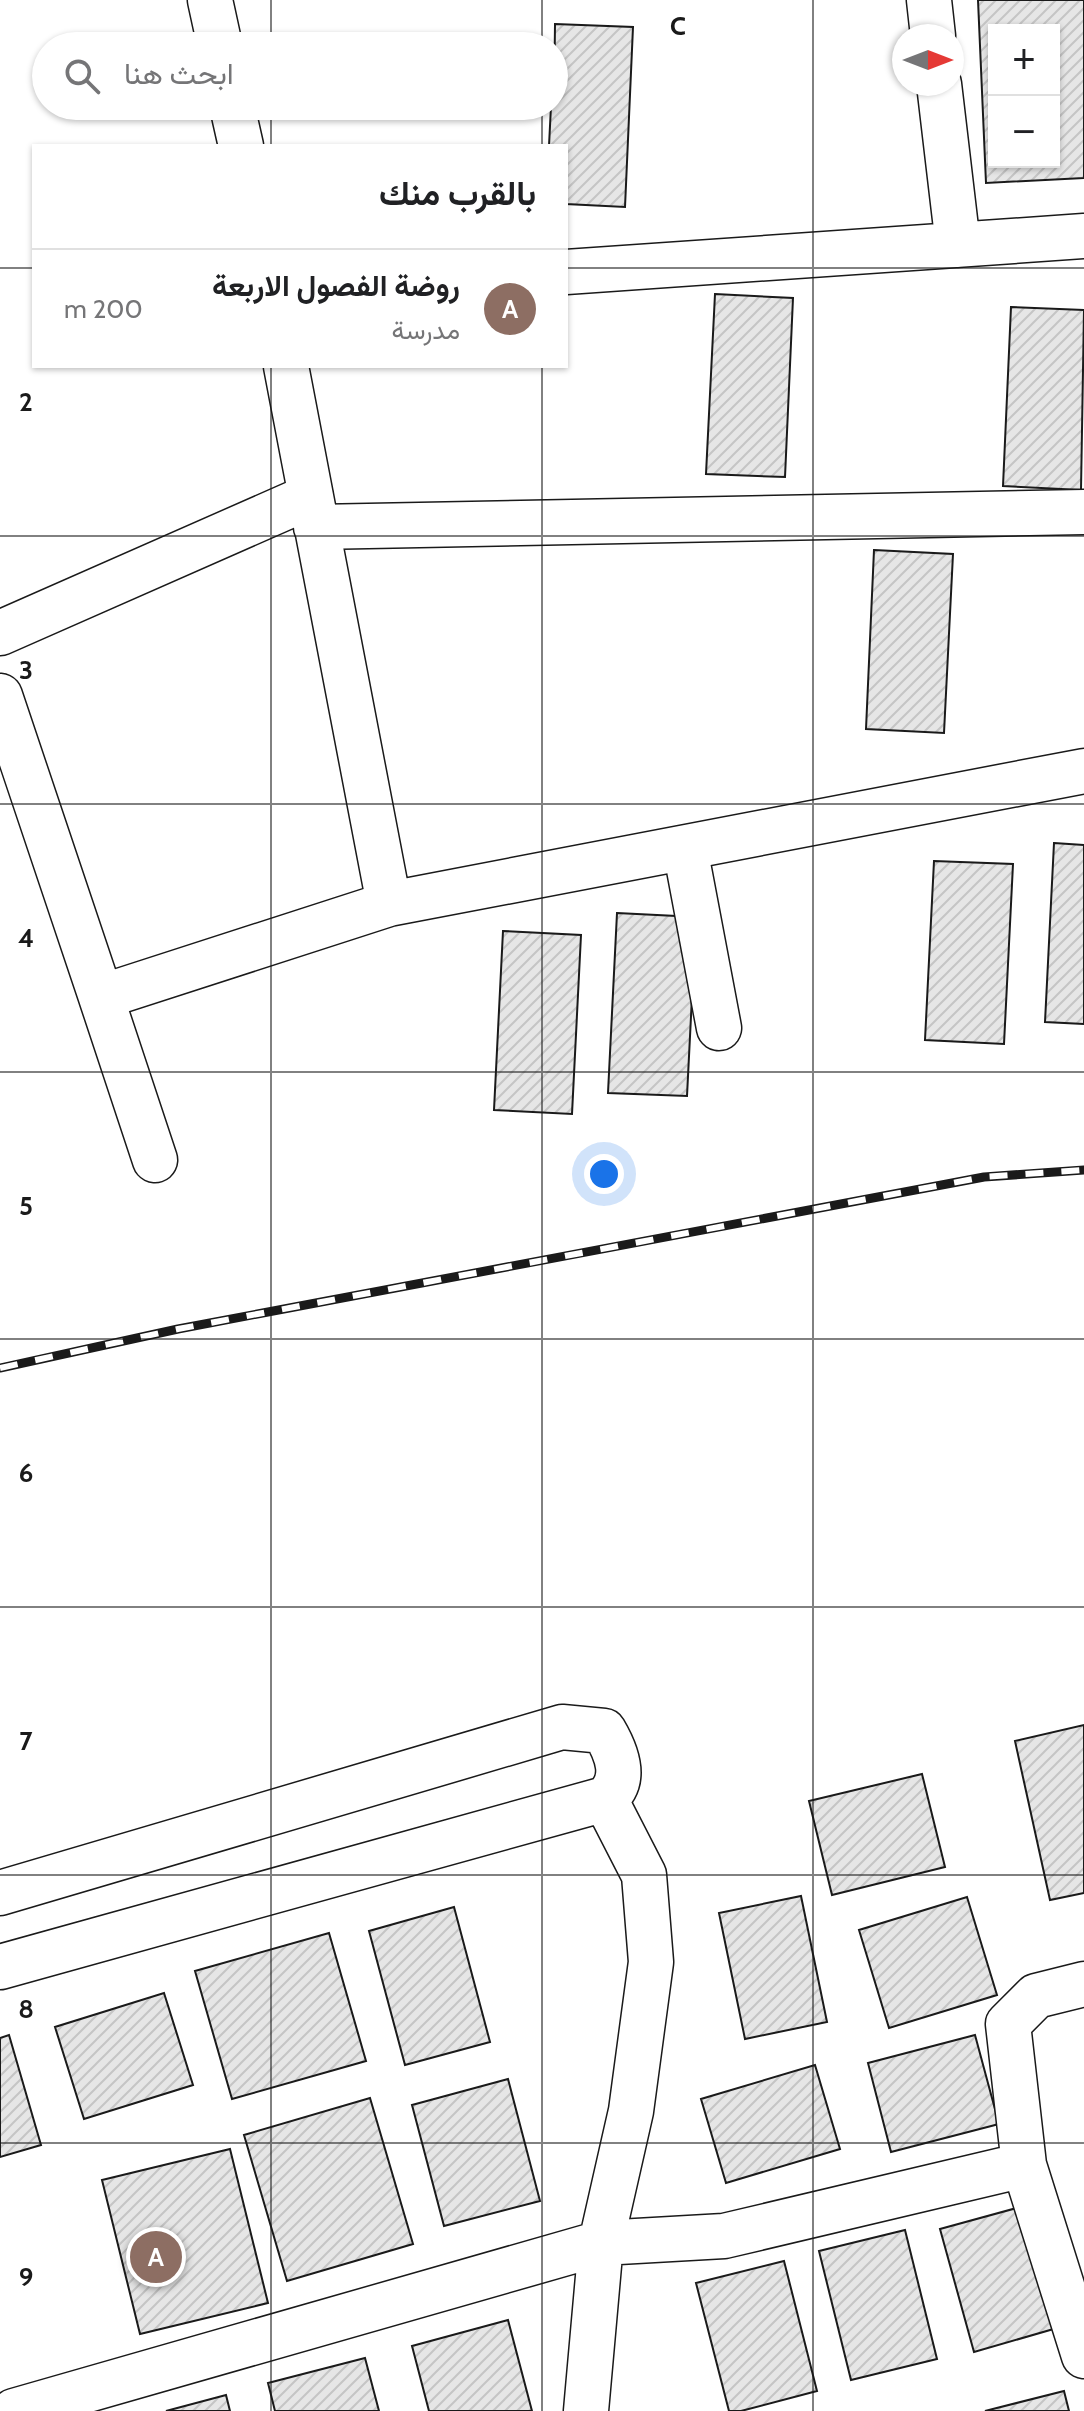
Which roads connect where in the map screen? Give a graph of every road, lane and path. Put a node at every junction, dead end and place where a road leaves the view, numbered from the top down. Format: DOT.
graph roads {
  1 [pos="210,0"];
  2 [pos="929,0"];
  3 [pos="932,24"];
  4 [pos="217,32"];
  5 [pos="940,96"];
  6 [pos="235,120"];
  7 [pos="241,144"];
  8 [pos="1084,236"];
  9 [pos="958,245"];
  10 [pos="568,272"];
  11 [pos="286,368"];
  12 [pos="314,512"];
  13 [pos="1084,512"];
  14 [pos="0,633"];
  15 [pos="0,696"];
  16 [pos="1084,771"];
  17 [pos="685,848"];
  18 [pos="389,904"];
  19 [pos="101,997"];
  20 [pos="719,1028"];
  21 [pos="155,1160"];
  22 [pos="605,1799"];
  23 [pos="0,1893"];
  24 [pos="0,1967"];
  25 [pos="1084,1984"];
  26 [pos="1024,2165"];
  27 [pos="601,2243"];
  28 [pos="1084,2356"];
  29 [pos="14,2411"];
  30 [pos="586,2411"];
  1 -- 4 [label="street"];
  2 -- 3 [label="street"];
  5 -- 9 [label="street"];
  6 -- 7 [label="street"];
  8 -- 9 [label="street"];
  9 -- 10 [label="street"];
  11 -- 12 [label="street"];
  12 -- 13 [label="street"];
  12 -- 14 [label="street"];
  12 -- 18 [label="street"];
  15 -- 19 [label="street"];
  16 -- 17 [label="street"];
  17 -- 18 [label="street"];
  17 -- 20 [label="street"];
  18 -- 19 [label="street"];
  19 -- 21 [label="street"];
  22 -- 23 [label="street"];
  22 -- 24 [label="street"];
  22 -- 27 [label="street"];
  25 -- 26 [label="street"];
  26 -- 27 [label="street"];
  26 -- 28 [label="street"];
  27 -- 29 [label="street"];
  27 -- 30 [label="street"];
}
